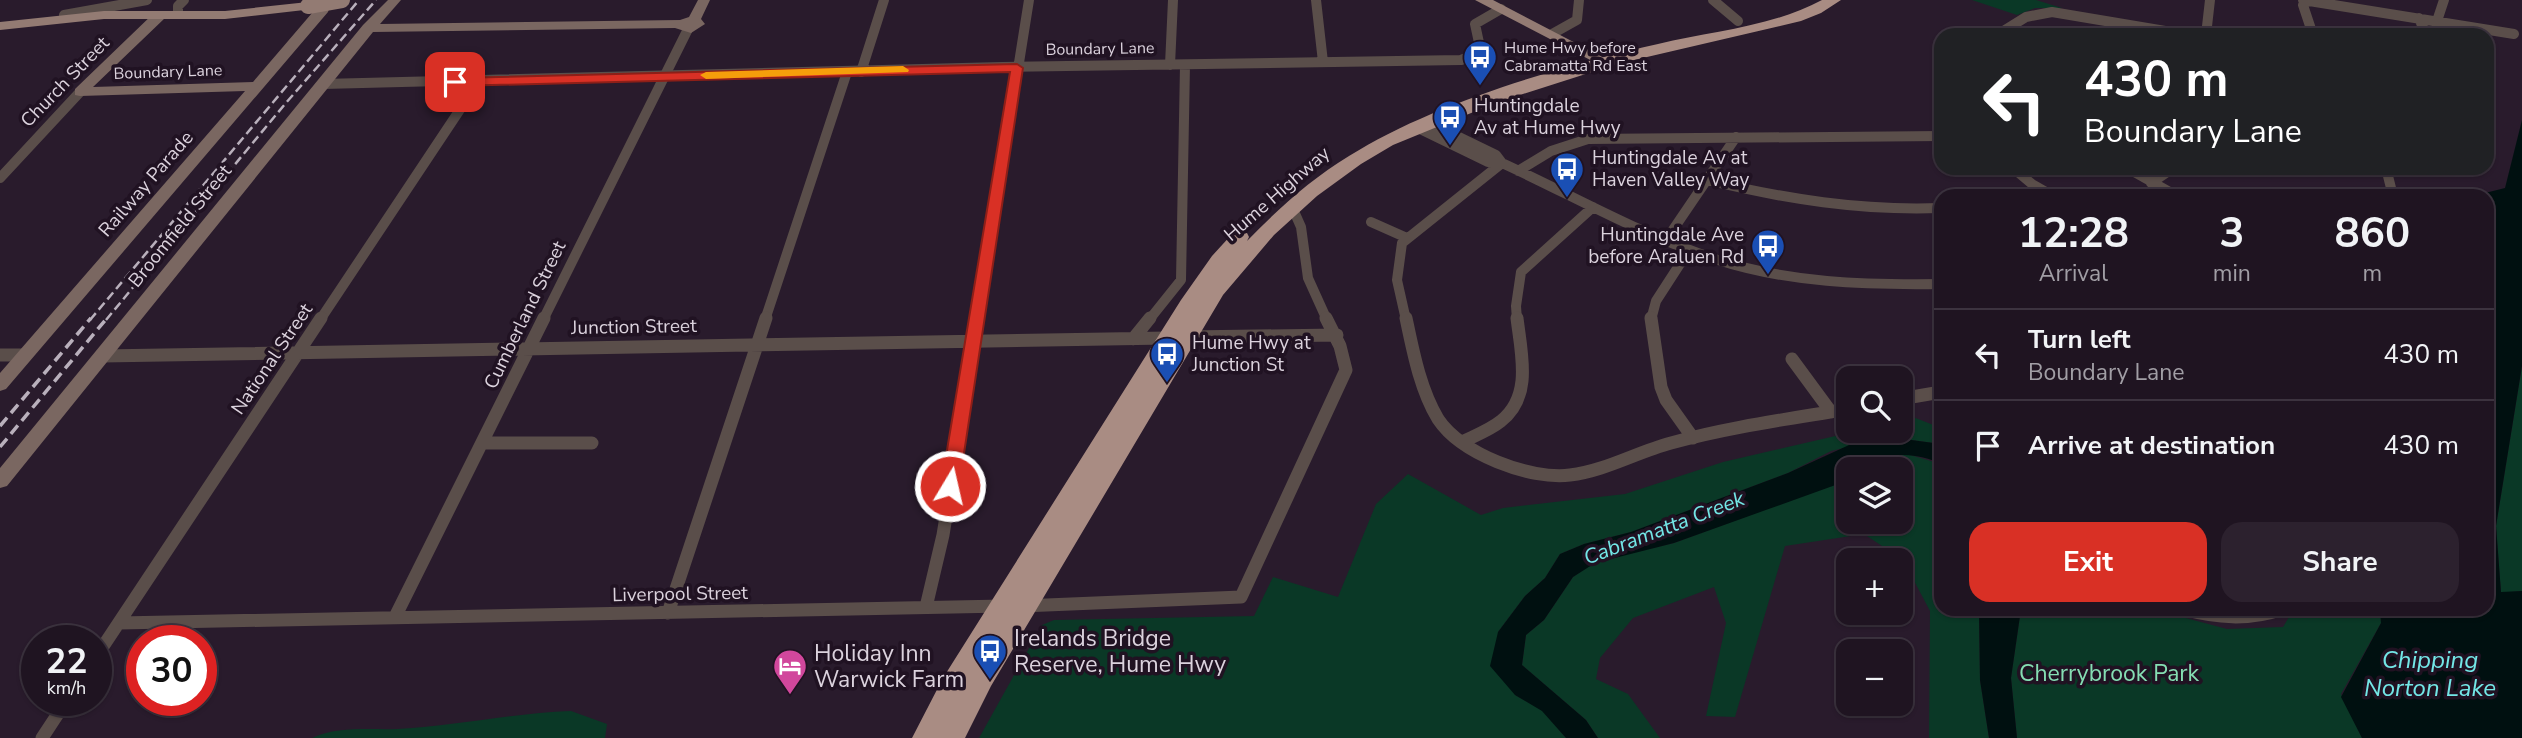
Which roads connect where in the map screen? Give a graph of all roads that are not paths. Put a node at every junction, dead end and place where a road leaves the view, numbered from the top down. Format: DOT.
graph roads {
  1 [pos="147,0"];
  2 [pos="342,0"];
  3 [pos="395,0"];
  4 [pos="704,0"];
  5 [pos="884,0"];
  6 [pos="1029,0"];
  7 [pos="1173,0"];
  8 [pos="1317,0"];
  9 [pos="1482,0"];
  10 [pos="1579,0"];
  11 [pos="1713,0"];
  12 [pos="1807,0"];
  13 [pos="1833,0"];
  14 [pos="2210,0"];
  15 [pos="2305,0"];
  16 [pos="2444,0"];
  17 [pos="181,6"];
  18 [pos="308,6"];
  19 [pos="323,9"];
  20 [pos="1501,9"];
  21 [pos="64,15"];
  22 [pos="160,15"];
  23 [pos="198,15"];
  24 [pos="2420,18"];
  25 [pos="1738,21"];
  26 [pos="2437,21"];
  27 [pos="0,24"];
  28 [pos="688,25"];
  29 [pos="369,28"];
  30 [pos="2008,28"];
  31 [pos="2147,28"];
  32 [pos="2207,28"];
  33 [pos="2311,28"];
  34 [pos="2424,28"];
  35 [pos="2478,28"];
  36 [pos="2494,31"];
  37 [pos="1552,34"];
  38 [pos="2514,34"];
  39 [pos="1596,57"];
  40 [pos="1323,62"];
  41 [pos="1170,65"];
  42 [pos="1185,65"];
  43 [pos="1017,68"];
  44 [pos="847,72"];
  45 [pos="861,72"];
  46 [pos="666,76"];
  47 [pos="479,81"];
  48 [pos="323,84"];
  49 [pos="257,86"];
  50 [pos="80,92"];
  51 [pos="1422,125"];
  52 [pos="1934,136"];
  53 [pos="1737,137"];
  54 [pos="1502,163"];
  55 [pos="1518,171"];
  56 [pos="2021,175"];
  57 [pos="2138,175"];
  58 [pos="2163,175"];
  59 [pos="0,178"];
  60 [pos="1707,180"];
  61 [pos="2151,183"];
  62 [pos="2040,189"];
  63 [pos="2163,189"];
  64 [pos="1593,207"];
  65 [pos="1934,208"];
  66 [pos="1293,209"];
  67 [pos="1371,222"];
  68 [pos="1407,238"];
  69 [pos="1666,240"];
  70 [pos="1689,250"];
  71 [pos="1934,284"];
  72 [pos="1336,335"];
  73 [pos="1177,338"];
  74 [pos="1133,339"];
  75 [pos="972,341"];
  76 [pos="756,344"];
  77 [pos="530,348"];
  78 [pos="299,352"];
  79 [pos="0,355"];
  80 [pos="26,355"];
  81 [pos="102,356"];
  82 [pos="1792,359"];
  83 [pos="0,385"];
  84 [pos="1934,392"];
  85 [pos="1913,396"];
  86 [pos="1836,411"];
  87 [pos="1831,412"];
  88 [pos="1693,438"];
  89 [pos="1462,442"];
  90 [pos="483,443"];
  91 [pos="592,443"];
  92 [pos="0,481"];
  93 [pos="1001,606"];
  94 [pos="1028,606"];
  95 [pos="926,607"];
  96 [pos="668,613"];
  97 [pos="2212,616"];
  98 [pos="2264,616"];
  99 [pos="395,617"];
  100 [pos="119,623"];
  101 [pos="112,633"];
  102 [pos="56,716"];
  103 [pos="42,738"];
  104 [pos="925,738"];
  105 [pos="951,738"];
  1 -- 21 [label="street"];
  2 -- 18 [label="main road, bridge"];
  3 -- 29 [label="street, Broomfield Street"];
  4 -- 28 [label="street, Cumberland Street"];
  5 -- 45 [label="street"];
  6 -- 43 [label="street"];
  7 -- 41 [label="street"];
  8 -- 40 [label="street"];
  9 -- 20 [label="main road"];
  10 -- 37 [label="street"];
  11 -- 25 [label="street"];
  12 -- 25 [label="highway, Hume Highway"];
  13 -- 39 [label="highway, Hume Highway"];
  14 -- 32 [label="street"];
  15 -- 24 [label="street"];
  15 -- 33 [label="street"];
  16 -- 26 [label="street"];
  17 -- 21 [label="main road"];
  17 -- 23 [label="main road"];
  18 -- 23 [label="main road"];
  19 -- 49 [label="street, Railway Parade"];
  20 -- 37 [label="main road"];
  20 -- 40 [label="street, Boundary Lane"];
  21 -- 27 [label="main road"];
  22 -- 23 [label="main road"];
  22 -- 27 [label="main road"];
  22 -- 50 [label="street, Church Street"];
  24 -- 26 [label="street"];
  24 -- 34 [label="street"];
  25 -- 39 [label="highway, Hume Highway"];
  26 -- 35 [label="street"];
  28 -- 29 [label="street"];
  28 -- 46 [label="street, Cumberland Street"];
  29 -- 48 [label="street, Broomfield Street"];
  30 -- 31 [label="street"];
  36 -- 38 [label="street"];
  37 -- 39 [label="main road"];
  39 -- 51 [label="highway, Hume Highway"];
  39 -- 73 [label="highway, Hume Highway"];
  40 -- 42 [label="street, Boundary Lane"];
  41 -- 42 [label="street, Boundary Lane"];
  41 -- 43 [label="street, Boundary Lane"];
  42 -- 74 [label="street"];
  43 -- 45 [label="street, Boundary Lane"];
  43 -- 75 [label="street"];
  44 -- 45 [label="street, Boundary Lane"];
  44 -- 46 [label="street, Boundary Lane"];
  44 -- 76 [label="street"];
  46 -- 47 [label="street, Boundary Lane"];
  46 -- 77 [label="street, Cumberland Street"];
  47 -- 48 [label="street, Boundary Lane"];
  47 -- 78 [label="street, National Street"];
  48 -- 81 [label="street, Broomfield Street"];
  49 -- 50 [label="street, Boundary Lane"];
  49 -- 80 [label="street, Railway Parade"];
  50 -- 59 [label="street, Church Street"];
  51 -- 54 [label="street"];
  51 -- 66 [label="highway, Hume Highway"];
  52 -- 53 [label="street"];
  53 -- 55 [label="street"];
  53 -- 60 [label="street"];
  54 -- 55 [label="street"];
  54 -- 68 [label="street"];
  55 -- 64 [label="street"];
  56 -- 62 [label="street"];
  57 -- 61 [label="street"];
  58 -- 61 [label="street"];
  60 -- 65 [label="street"];
  60 -- 69 [label="street"];
  61 -- 63 [label="street"];
  64 -- 69 [label="street"];
  64 -- 89 [label="street"];
  66 -- 72 [label="street"];
  66 -- 73 [label="highway, Hume Highway"];
  67 -- 68 [label="street"];
  68 -- 89 [label="street"];
  69 -- 70 [label="street"];
  70 -- 71 [label="street"];
  70 -- 88 [label="street"];
  72 -- 73 [label="street, Junction Street"];
  72 -- 94 [label="street, Liverpool Street"];
  73 -- 74 [label="street, Junction Street"];
  73 -- 93 [label="highway, Hume Highway"];
  73 -- 94 [label="highway, Hume Highway"];
  74 -- 75 [label="street, Junction Street"];
  75 -- 76 [label="street, Junction Street"];
  75 -- 95 [label="street"];
  76 -- 77 [label="street, Junction Street"];
  76 -- 96 [label="street"];
  77 -- 78 [label="street, Junction Street"];
  77 -- 90 [label="street, Cumberland Street"];
  78 -- 81 [label="street, Junction Street"];
  78 -- 100 [label="street, National Street"];
  79 -- 80 [label="street"];
  80 -- 83 [label="street, Railway Parade"];
  81 -- 92 [label="street, Broomfield Street"];
  82 -- 87 [label="street"];
  84 -- 85 [label="street"];
  86 -- 87 [label="street"];
  87 -- 88 [label="street"];
  88 -- 89 [label="street"];
  90 -- 91 [label="street"];
  90 -- 99 [label="street, Cumberland Street"];
  93 -- 94 [label="street, Liverpool Street"];
  93 -- 95 [label="street, Liverpool Street"];
  93 -- 104 [label="highway, Hume Highway"];
  94 -- 105 [label="highway, Hume Highway"];
  95 -- 96 [label="street, Liverpool Street"];
  96 -- 99 [label="street, Liverpool Street"];
  97 -- 98 [label="street"];
  99 -- 100 [label="street, Liverpool Street"];
  100 -- 101 [label="street, National Street"];
  102 -- 103 [label="street"];
}
